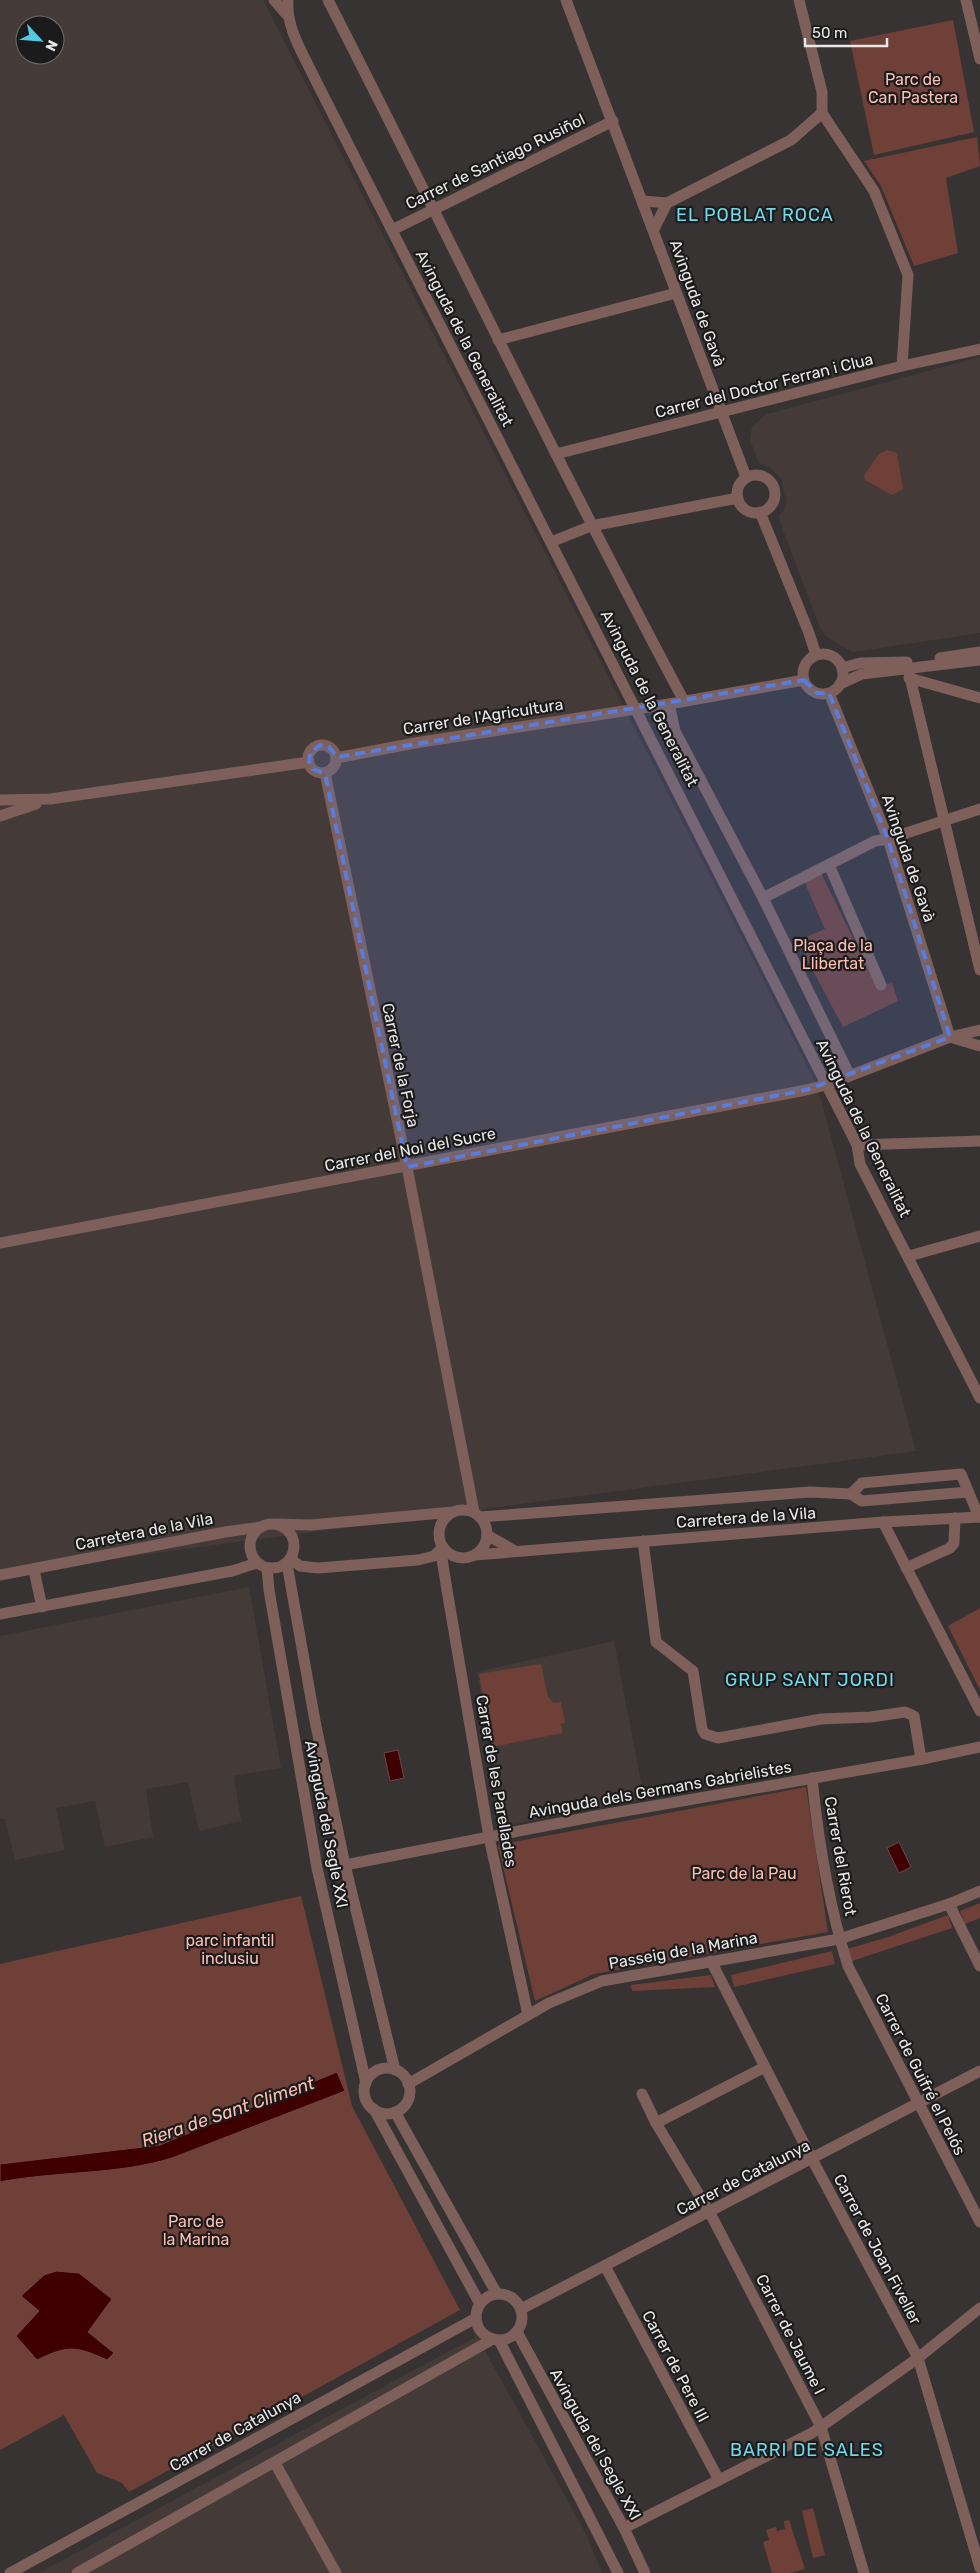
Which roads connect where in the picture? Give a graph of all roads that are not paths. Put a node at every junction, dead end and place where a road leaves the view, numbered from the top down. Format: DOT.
graph roads {
  1 [pos="274,0"];
  2 [pos="288,0"];
  3 [pos="328,0"];
  4 [pos="566,0"];
  5 [pos="799,0"];
  6 [pos="966,0"];
  7 [pos="287,15"];
  8 [pos="977,32"];
  9 [pos="980,59"];
  10 [pos="822,113"];
  11 [pos="613,121"];
  12 [pos="643,200"];
  13 [pos="668,202"];
  14 [pos="435,209"];
  15 [pos="654,229"];
  16 [pos="392,230"];
  17 [pos="676,293"];
  18 [pos="498,340"];
  19 [pos="980,349"];
  20 [pos="902,366"];
  21 [pos="721,414"];
  22 [pos="556,454"];
  23 [pos="746,478"];
  24 [pos="738,498"];
  25 [pos="760,512"];
  26 [pos="591,526"];
  27 [pos="551,542"];
  28 [pos="980,652"];
  29 [pos="816,655"];
  30 [pos="980,660"];
  31 [pos="842,668"];
  32 [pos="908,674"];
  33 [pos="804,680"];
  34 [pos="840,684"];
  35 [pos="829,693"];
  36 [pos="980,698"];
  37 [pos="684,700"];
  38 [pos="669,704"];
  39 [pos="635,707"];
  40 [pos="336,758"];
  41 [pos="308,762"];
  42 [pos="324,772"];
  43 [pos="50,799"];
  44 [pos="0,800"];
  45 [pos="23,800"];
  46 [pos="0,805"];
  47 [pos="980,809"];
  48 [pos="0,816"];
  49 [pos="943,821"];
  50 [pos="888,839"];
  51 [pos="829,864"];
  52 [pos="763,898"];
  53 [pos="977,945"];
  54 [pos="980,970"];
  55 [pos="881,985"];
  56 [pos="980,1030"];
  57 [pos="950,1037"];
  58 [pos="980,1046"];
  59 [pos="850,1076"];
  60 [pos="826,1085"];
  61 [pos="980,1141"];
  62 [pos="857,1145"];
  63 [pos="407,1167"];
  64 [pos="980,1236"];
  65 [pos="0,1243"];
  66 [pos="909,1256"];
  67 [pos="980,1398"];
  68 [pos="968,1492"];
  69 [pos="851,1494"];
  70 [pos="453,1512"];
  71 [pos="477,1514"];
  72 [pos="979,1517"];
  73 [pos="955,1518"];
  74 [pos="883,1522"];
  75 [pos="276,1524"];
  76 [pos="261,1527"];
  77 [pos="487,1535"];
  78 [pos="643,1541"];
  79 [pos="444,1549"];
  80 [pos="515,1551"];
  81 [pos="475,1555"];
  82 [pos="289,1562"];
  83 [pos="262,1566"];
  84 [pos="906,1568"];
  85 [pos="34,1570"];
  86 [pos="0,1575"];
  87 [pos="42,1607"];
  88 [pos="0,1614"];
  89 [pos="980,1711"];
  90 [pos="980,1746"];
  91 [pos="921,1760"];
  92 [pos="812,1778"];
  93 [pos="489,1837"];
  94 [pos="345,1865"];
  95 [pos="980,1891"];
  96 [pos="949,1904"];
  97 [pos="839,1939"];
  98 [pos="711,1961"];
  99 [pos="980,1966"];
  100 [pos="528,2016"];
  101 [pos="765,2067"];
  102 [pos="396,2070"];
  103 [pos="980,2071"];
  104 [pos="366,2083"];
  105 [pos="408,2084"];
  106 [pos="642,2094"];
  107 [pos="918,2104"];
  108 [pos="374,2109"];
  109 [pos="395,2112"];
  110 [pos="656,2123"];
  111 [pos="812,2159"];
  112 [pos="710,2213"];
  113 [pos="980,2222"];
  114 [pos="605,2266"];
  115 [pos="497,2294"];
  116 [pos="480,2304"];
  117 [pos="980,2308"];
  118 [pos="521,2309"];
  119 [pos="476,2318"];
  120 [pos="517,2332"];
  121 [pos="496,2340"];
  122 [pos="918,2358"];
  123 [pos="821,2427"];
  124 [pos="275,2463"];
  125 [pos="719,2480"];
  126 [pos="624,2528"];
  127 [pos="980,2568"];
  128 [pos="10,2573"];
  129 [pos="76,2573"];
  130 [pos="336,2573"];
  131 [pos="618,2573"];
  132 [pos="645,2573"];
  133 [pos="864,2573"];
  1 -- 7 [label="street"];
  2 -- 7 [label="street"];
  3 -- 14 [label="street"];
  4 -- 11 [label="street, Avinguda de Gavà"];
  5 -- 10 [label="street"];
  6 -- 8 [label="street"];
  7 -- 16 [label="street, Avinguda de la Generalitat"];
  8 -- 9 [label="street"];
  10 -- 13 [label="street"];
  10 -- 20 [label="street"];
  11 -- 12 [label="street, Avinguda de Gavà"];
  11 -- 14 [label="street, Carrer de Santiago Rusiñol"];
  12 -- 13 [label="street"];
  12 -- 15 [label="street, Avinguda de Gavà"];
  13 -- 15 [label="street"];
  14 -- 16 [label="street, Carrer de Santiago Rusiñol"];
  14 -- 18 [label="street"];
  15 -- 17 [label="street, Avinguda de Gavà"];
  16 -- 27 [label="street, Avinguda de la Generalitat"];
  17 -- 18 [label="street"];
  17 -- 21 [label="street, Avinguda de Gavà"];
  18 -- 22 [label="street"];
  19 -- 20 [label="street, Carrer del Doctor Ferran i Clua"];
  20 -- 21 [label="street, Carrer del Doctor Ferran i Clua"];
  21 -- 22 [label="street, Carrer del Doctor Ferran i Clua"];
  21 -- 23 [label="street, Avinguda de Gavà"];
  22 -- 26 [label="street"];
  23 -- 24 [label="street"];
  23 -- 25 [label="street"];
  24 -- 25 [label="street"];
  24 -- 26 [label="street"];
  25 -- 29 [label="street"];
  26 -- 27 [label="street"];
  26 -- 37 [label="street"];
  27 -- 39 [label="street, Avinguda de la Generalitat"];
  28 -- 31 [label="street"];
  29 -- 31 [label="street"];
  29 -- 33 [label="street"];
  30 -- 32 [label="street"];
  31 -- 34 [label="street"];
  32 -- 34 [label="street"];
  32 -- 36 [label="street"];
  32 -- 49 [label="street"];
  33 -- 35 [label="street"];
  33 -- 37 [label="street, Carrer de l'Agricultura"];
  34 -- 35 [label="street"];
  35 -- 50 [label="street, Avinguda de Gavà"];
  37 -- 38 [label="street, Carrer de l'Agricultura"];
  38 -- 39 [label="street, Carrer de l'Agricultura"];
  38 -- 52 [label="street"];
  39 -- 40 [label="street, Carrer de l'Agricultura"];
  39 -- 60 [label="street, Avinguda de la Generalitat"];
  40 -- 41 [label="street"];
  40 -- 42 [label="street"];
  41 -- 42 [label="street"];
  41 -- 43 [label="street"];
  42 -- 63 [label="street, Carrer de la Forja"];
  43 -- 45 [label="street"];
  43 -- 48 [label="street"];
  44 -- 45 [label="street"];
  45 -- 46 [label="street"];
  47 -- 49 [label="street"];
  49 -- 50 [label="street"];
  49 -- 53 [label="street"];
  50 -- 51 [label="street"];
  50 -- 57 [label="street, Avinguda de Gavà"];
  51 -- 52 [label="street"];
  51 -- 55 [label="street"];
  52 -- 59 [label="street"];
  53 -- 54 [label="street"];
  56 -- 57 [label="street, Carrer del Noi del Sucre"];
  57 -- 58 [label="street"];
  57 -- 59 [label="street, Carrer del Noi del Sucre"];
  59 -- 60 [label="street, Carrer del Noi del Sucre"];
  60 -- 62 [label="street, Avinguda de la Generalitat"];
  60 -- 63 [label="street, Carrer del Noi del Sucre"];
  61 -- 62 [label="street"];
  62 -- 66 [label="street, Avinguda de la Generalitat"];
  63 -- 65 [label="street, Carrer del Noi del Sucre"];
  63 -- 71 [label="street, Carrer de la Forja"];
  64 -- 66 [label="street"];
  66 -- 67 [label="street, Avinguda de la Generalitat"];
  68 -- 69 [label="street, Carretera de la Vila"];
  68 -- 69 [label="street"];
  68 -- 72 [label="street"];
  69 -- 71 [label="street, Carretera de la Vila"];
  70 -- 71 [label="street"];
  70 -- 75 [label="street"];
  70 -- 79 [label="street"];
  71 -- 77 [label="street"];
  72 -- 73 [label="street, Carretera de la Vila"];
  73 -- 74 [label="street, Carretera de la Vila"];
  73 -- 84 [label="street"];
  74 -- 78 [label="street, Carretera de la Vila"];
  74 -- 84 [label="street"];
  75 -- 76 [label="street"];
  75 -- 82 [label="street"];
  76 -- 83 [label="street"];
  76 -- 85 [label="street, Carretera de la Vila"];
  77 -- 80 [label="street"];
  77 -- 81 [label="street"];
  78 -- 80 [label="street, Carretera de la Vila"];
  78 -- 91 [label="street"];
  79 -- 81 [label="street"];
  79 -- 82 [label="street"];
  79 -- 93 [label="street, Carrer de les Parellades"];
  80 -- 81 [label="street, Carretera de la Vila"];
  82 -- 83 [label="street"];
  82 -- 94 [label="street, Avinguda del Segle XXI"];
  83 -- 87 [label="street"];
  83 -- 104 [label="street, Avinguda del Segle XXI"];
  84 -- 89 [label="street"];
  85 -- 86 [label="street, Carretera de la Vila"];
  85 -- 87 [label="street"];
  87 -- 88 [label="street"];
  90 -- 91 [label="street, Avinguda dels Germans Gabrielistes"];
  91 -- 92 [label="street, Avinguda dels Germans Gabrielistes"];
  92 -- 93 [label="street, Avinguda dels Germans Gabrielistes"];
  92 -- 97 [label="street, Carrer del Rierot"];
  93 -- 94 [label="street, Avinguda dels Germans Gabrielistes"];
  93 -- 100 [label="street, Carrer de les Parellades"];
  94 -- 102 [label="street, Avinguda del Segle XXI"];
  95 -- 96 [label="street, Passeig de la Marina"];
  96 -- 97 [label="street, Passeig de la Marina"];
  96 -- 99 [label="street"];
  97 -- 98 [label="street, Passeig de la Marina"];
  97 -- 107 [label="street, Carrer de Guifré el Pelós"];
  98 -- 100 [label="street, Passeig de la Marina"];
  98 -- 101 [label="street, Carrer de Joan Fiveller"];
  100 -- 105 [label="street, Passeig de la Marina"];
  101 -- 110 [label="street"];
  101 -- 111 [label="street, Carrer de Joan Fiveller"];
  102 -- 104 [label="street"];
  102 -- 105 [label="street"];
  103 -- 107 [label="street, Carrer de Catalunya"];
  104 -- 108 [label="street"];
  105 -- 109 [label="street"];
  106 -- 110 [label="street, Carrer de Jaume I"];
  107 -- 111 [label="street, Carrer de Catalunya"];
  107 -- 113 [label="street, Carrer de Guifré el Pelós"];
  108 -- 109 [label="street"];
  108 -- 116 [label="street"];
  109 -- 115 [label="street"];
  110 -- 112 [label="street, Carrer de Jaume I"];
  111 -- 112 [label="street, Carrer de Catalunya"];
  111 -- 122 [label="street, Carrer de Joan Fiveller"];
  112 -- 114 [label="street, Carrer de Catalunya"];
  112 -- 123 [label="street, Carrer de Jaume I"];
  114 -- 118 [label="street, Carrer de Catalunya"];
  114 -- 125 [label="street, Carrer de Pere III"];
  115 -- 116 [label="street"];
  115 -- 118 [label="street"];
  116 -- 119 [label="street"];
  117 -- 122 [label="street"];
  118 -- 120 [label="street"];
  119 -- 121 [label="street"];
  119 -- 128 [label="street, Carrer de Catalunya"];
  120 -- 121 [label="street"];
  120 -- 126 [label="street, Avinguda del Segle XXI"];
  121 -- 124 [label="street"];
  121 -- 131 [label="street"];
  122 -- 123 [label="street"];
  122 -- 127 [label="street, Carrer de Joan Fiveller"];
  123 -- 125 [label="street"];
  123 -- 133 [label="street, Carrer de Jaume I"];
  124 -- 129 [label="street"];
  124 -- 130 [label="street"];
  125 -- 126 [label="street"];
  126 -- 132 [label="street, Avinguda del Segle XXI"];
}
